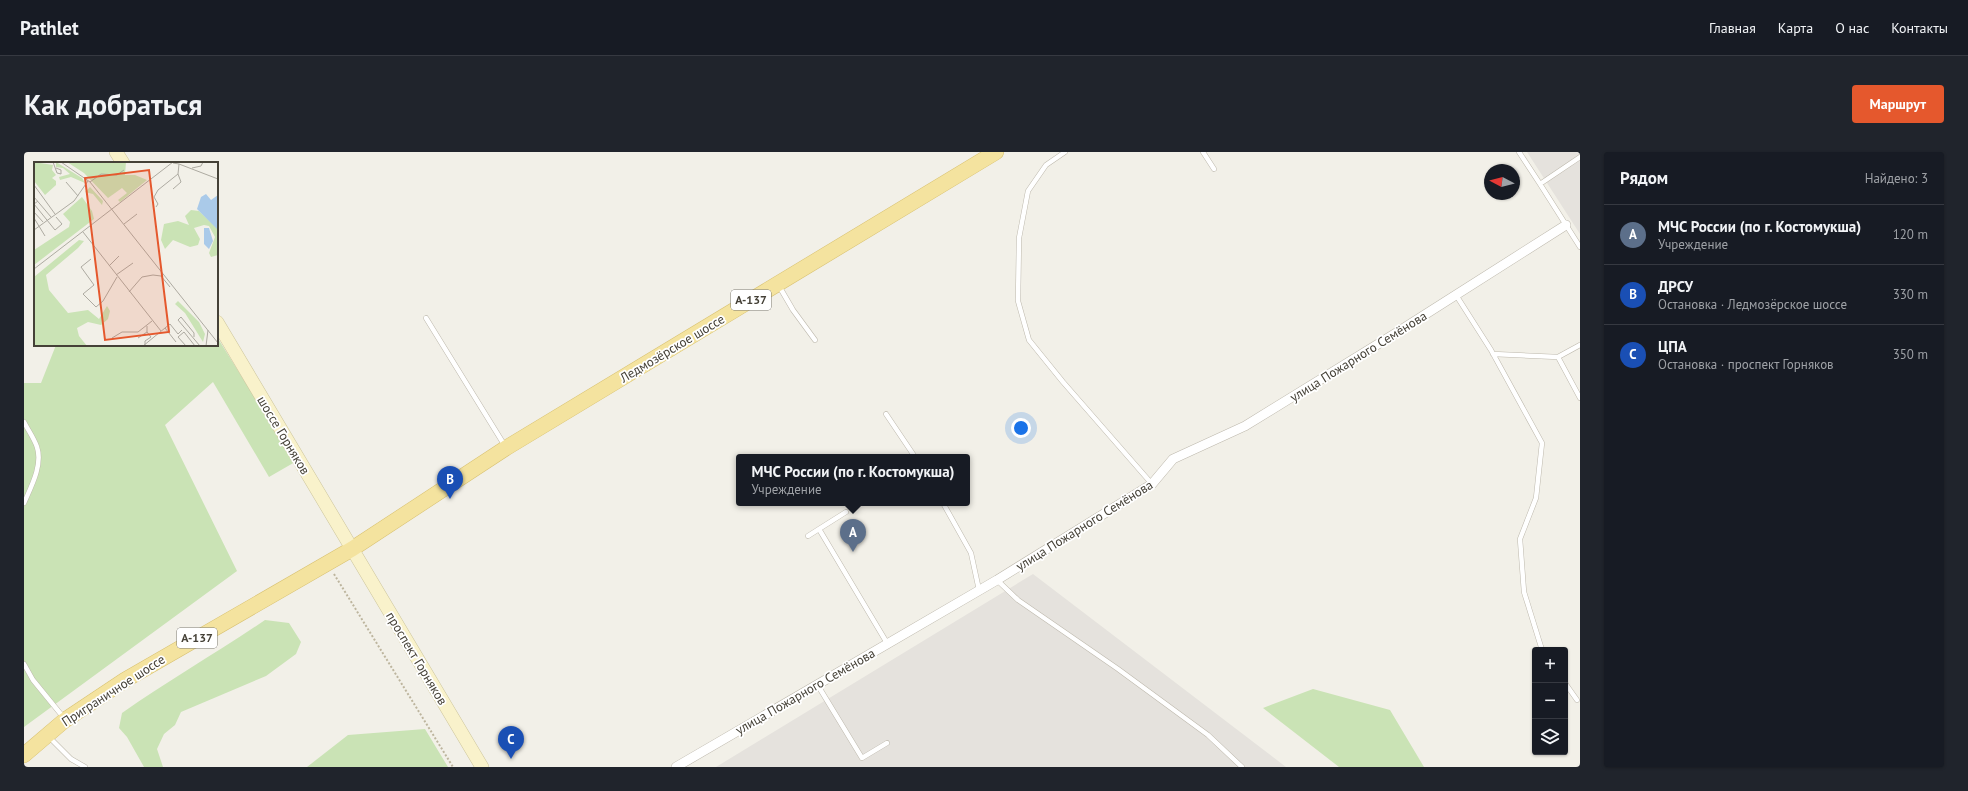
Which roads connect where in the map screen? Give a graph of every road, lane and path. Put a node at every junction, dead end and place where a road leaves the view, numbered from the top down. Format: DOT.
graph roads {
  1 [pos="116,152"];
  2 [pos="996,152"];
  3 [pos="1065,152"];
  4 [pos="1203,152"];
  5 [pos="1519,152"];
  6 [pos="1580,157"];
  7 [pos="122,162"];
  8 [pos="1214,169"];
  9 [pos="1540,184"];
  10 [pos="1566,225"];
  11 [pos="1580,247"];
  12 [pos="778,284"];
  13 [pos="1456,295"];
  14 [pos="426,318"];
  15 [pos="218,324"];
  16 [pos="815,340"];
  17 [pos="1580,344"];
  18 [pos="1493,354"];
  19 [pos="1558,357"];
  20 [pos="1580,398"];
  21 [pos="886,414"];
  22 [pos="24,422"];
  23 [pos="506,448"];
  24 [pos="913,454"];
  25 [pos="1152,484"];
  26 [pos="24,503"];
  27 [pos="945,506"];
  28 [pos="846,512"];
  29 [pos="819,529"];
  30 [pos="808,536"];
  31 [pos="352,549"];
  32 [pos="327,563"];
  33 [pos="997,580"];
  34 [pos="979,590"];
  35 [pos="887,643"];
  36 [pos="1541,647"];
  37 [pos="24,664"];
  38 [pos="817,684"];
  39 [pos="1568,687"];
  40 [pos="1577,700"];
  41 [pos="65,720"];
  42 [pos="47,735"];
  43 [pos="887,743"];
  44 [pos="24,755"];
  45 [pos="85,767"];
  46 [pos="453,767"];
  47 [pos="482,767"];
  48 [pos="676,767"];
  49 [pos="1242,767"];
  1 -- 7 [label="main road"];
  2 -- 12 [label="main road, Ледмозёрское шоссе / А-137"];
  3 -- 25 [label="lane"];
  4 -- 8 [label="lane"];
  5 -- 9 [label="lane"];
  6 -- 9 [label="lane"];
  9 -- 10 [label="lane"];
  10 -- 11 [label="lane"];
  10 -- 13 [label="street, улица Пожарного Семёнова"];
  12 -- 16 [label="lane"];
  12 -- 23 [label="main road, Ледмозёрское шоссе / А-137"];
  13 -- 18 [label="lane"];
  13 -- 25 [label="street, улица Пожарного Семёнова"];
  14 -- 23 [label="lane"];
  15 -- 31 [label="main road, шоссе Горняков"];
  17 -- 19 [label="lane"];
  18 -- 19 [label="lane"];
  18 -- 36 [label="lane"];
  19 -- 20 [label="lane"];
  21 -- 24 [label="lane"];
  22 -- 26 [label="lane"];
  23 -- 31 [label="main road, Ледмозёрское шоссе / А-137"];
  25 -- 33 [label="street, улица Пожарного Семёнова"];
  27 -- 34 [label="lane"];
  28 -- 29 [label="lane"];
  29 -- 30 [label="lane"];
  29 -- 35 [label="lane"];
  31 -- 32 [label="main road, Приграничное шоссе / А-137"];
  31 -- 47 [label="main road, проспект Горняков"];
  32 -- 41 [label="main road, Приграничное шоссе / А-137"];
  32 -- 46 [label="path"];
  33 -- 34 [label="street, улица Пожарного Семёнова"];
  33 -- 49 [label="lane"];
  34 -- 35 [label="street, улица Пожарного Семёнова"];
  35 -- 38 [label="street, улица Пожарного Семёнова"];
  37 -- 41 [label="lane"];
  38 -- 43 [label="lane"];
  38 -- 48 [label="street, улица Пожарного Семёнова"];
  39 -- 40 [label="lane"];
  41 -- 42 [label="main road, Приграничное шоссе / А-137"];
  42 -- 44 [label="main road, Приграничное шоссе / А-137"];
  42 -- 45 [label="lane"];
}
